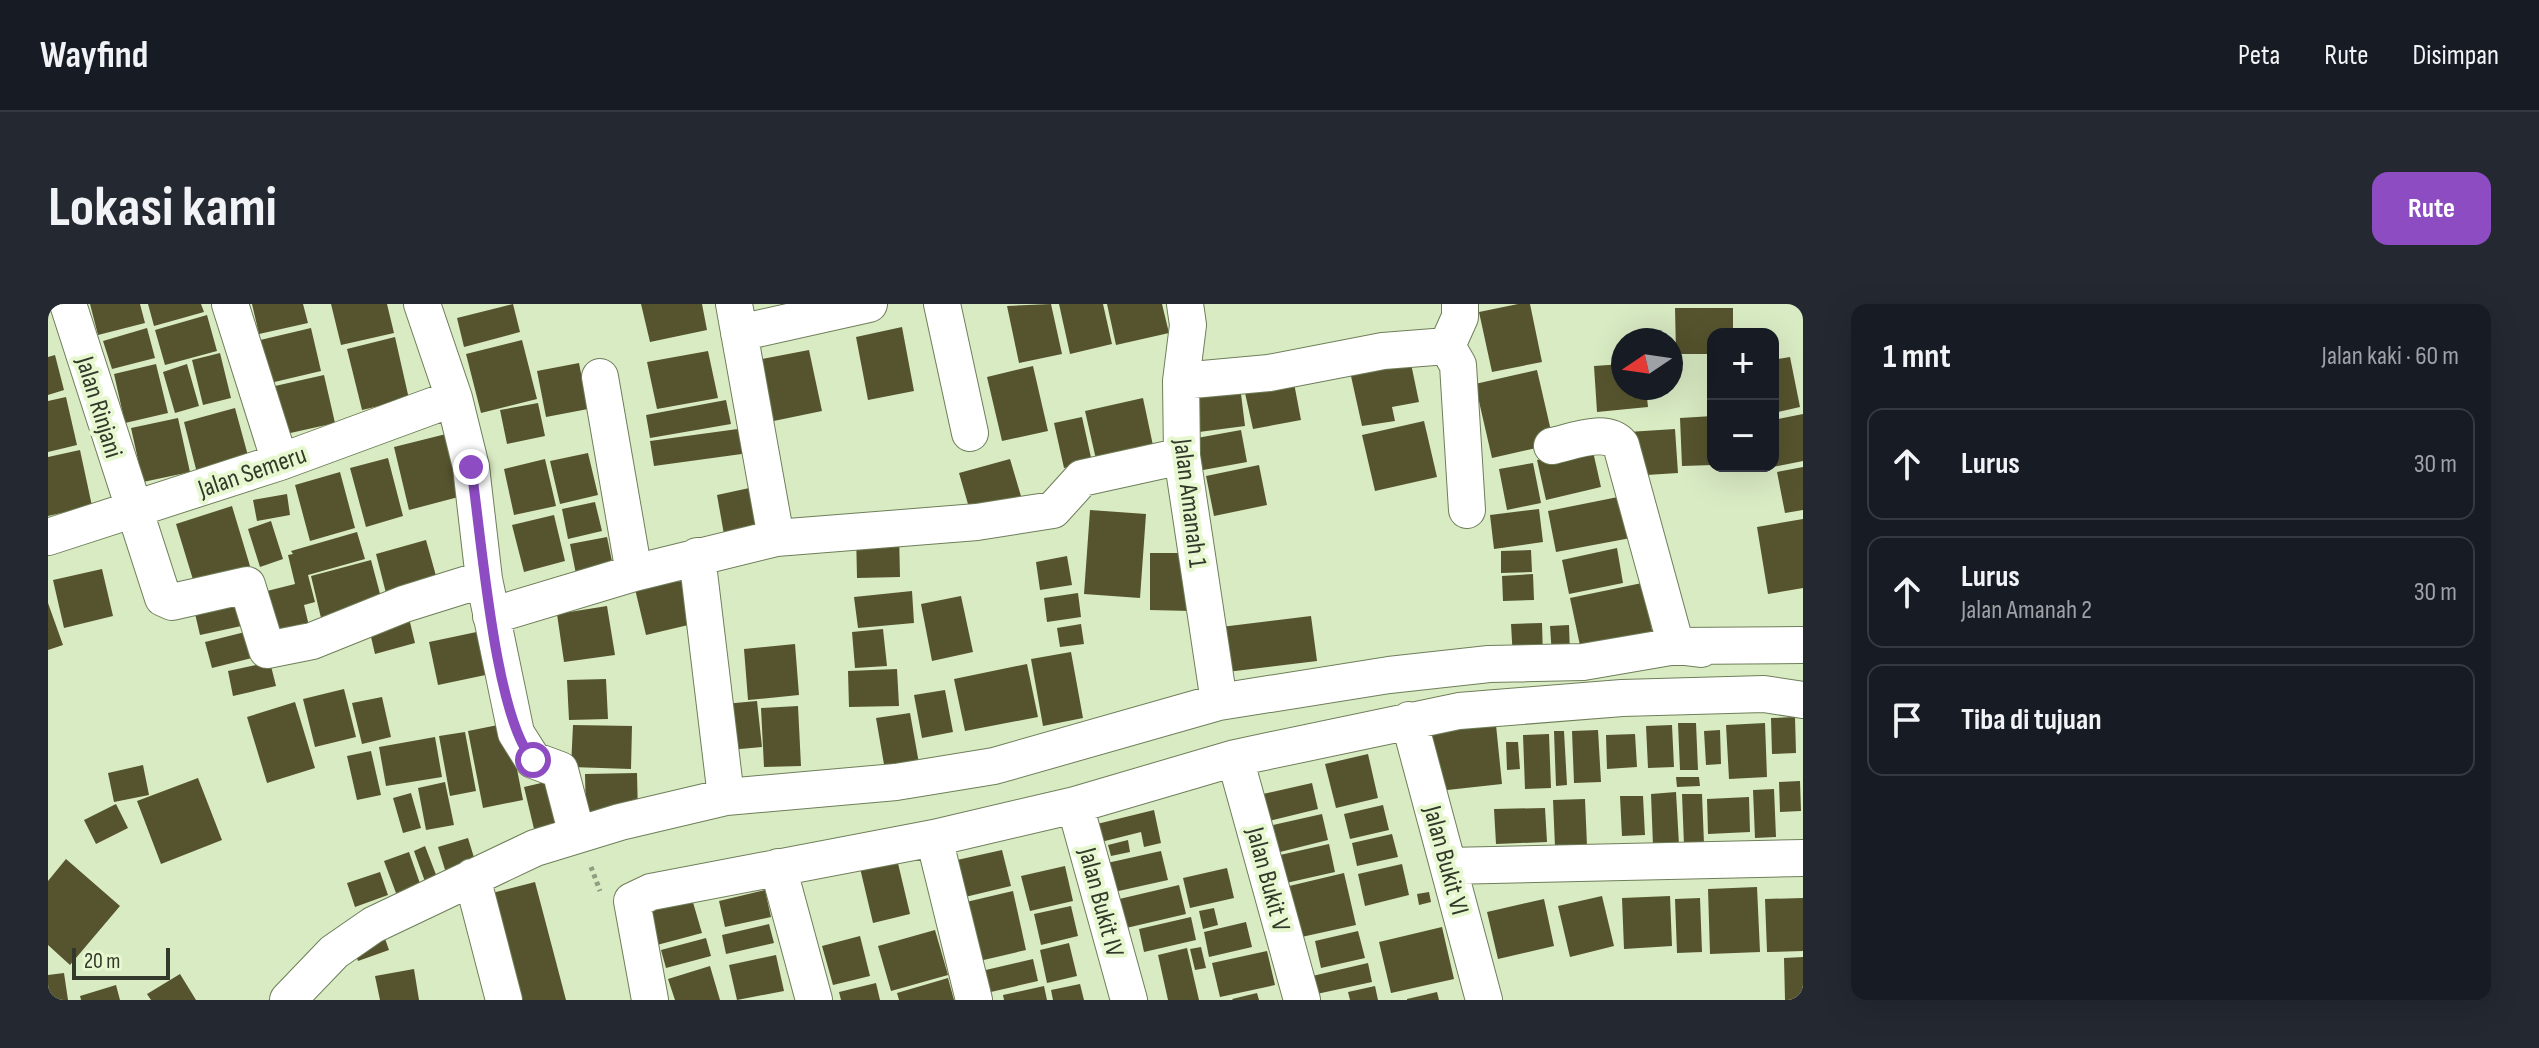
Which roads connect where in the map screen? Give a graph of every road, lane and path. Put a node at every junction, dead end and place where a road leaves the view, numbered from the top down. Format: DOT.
graph roads {
  1 [pos="68,304"];
  2 [pos="230,304"];
  3 [pos="422,304"];
  4 [pos="869,304"];
  5 [pos="942,304"];
  6 [pos="1185,304"];
  7 [pos="1460,304"];
  8 [pos="737,318"];
  9 [pos="1447,346"];
  10 [pos="600,377"];
  11 [pos="1181,381"];
  12 [pos="454,398"];
  13 [pos="970,433"];
  14 [pos="1552,446"];
  15 [pos="1182,456"];
  16 [pos="280,462"];
  17 [pos="1467,510"];
  18 [pos="133,511"];
  19 [pos="48,537"];
  20 [pos="776,538"];
  21 [pos="697,556"];
  22 [pos="634,573"];
  23 [pos="484,579"];
  24 [pos="491,616"];
  25 [pos="1803,645"];
  26 [pos="1676,646"];
  27 [pos="1803,671"];
  28 [pos="1803,700"];
  29 [pos="1219,702"];
  30 [pos="1409,720"];
  31 [pos="1235,758"];
  32 [pos="726,797"];
  33 [pos="1075,805"];
  34 [pos="577,835"];
  35 [pos="934,838"];
  36 [pos="1803,858"];
  37 [pos="1448,866"];
  38 [pos="778,867"];
  39 [pos="472,877"];
  40 [pos="633,909"];
  41 [pos="288,1000"];
  42 [pos="504,1000"];
  43 [pos="650,1000"];
  44 [pos="814,1000"];
  45 [pos="974,1000"];
  46 [pos="1129,1000"];
  47 [pos="1302,1000"];
  48 [pos="1484,1000"];
  1 -- 18 [label="street, Jalan Rinjani"];
  2 -- 16 [label="street"];
  3 -- 12 [label="street"];
  4 -- 8 [label="street"];
  5 -- 13 [label="street"];
  6 -- 11 [label="street, Jalan Amanah 1"];
  7 -- 9 [label="street"];
  8 -- 20 [label="street"];
  9 -- 11 [label="street"];
  9 -- 17 [label="street"];
  10 -- 22 [label="street"];
  11 -- 15 [label="street, Jalan Amanah 1"];
  12 -- 16 [label="street, Jalan Semeru"];
  12 -- 23 [label="street"];
  14 -- 26 [label="street"];
  15 -- 20 [label="street"];
  15 -- 29 [label="street, Jalan Amanah 1"];
  16 -- 18 [label="street, Jalan Semeru"];
  18 -- 19 [label="street, Jalan Semeru"];
  18 -- 23 [label="street, Jalan Rinjani"];
  20 -- 21 [label="street"];
  21 -- 22 [label="street"];
  21 -- 32 [label="street"];
  22 -- 24 [label="street"];
  23 -- 24 [label="street"];
  24 -- 34 [label="street"];
  25 -- 26 [label="street"];
  26 -- 27 [label="street"];
  26 -- 29 [label="street"];
  28 -- 30 [label="street"];
  29 -- 32 [label="street"];
  30 -- 31 [label="street"];
  30 -- 37 [label="street, Jalan Bukit VI"];
  31 -- 33 [label="street"];
  31 -- 47 [label="street, Jalan Bukit V"];
  32 -- 34 [label="street"];
  33 -- 35 [label="street"];
  33 -- 46 [label="street, Jalan Bukit IV"];
  34 -- 39 [label="street"];
  34 -- 40 [label="path"];
  35 -- 38 [label="street"];
  35 -- 45 [label="street"];
  36 -- 37 [label="street"];
  37 -- 48 [label="street, Jalan Bukit VI"];
  38 -- 40 [label="street"];
  38 -- 44 [label="street"];
  39 -- 41 [label="street"];
  39 -- 42 [label="street"];
  40 -- 43 [label="street"];
}
